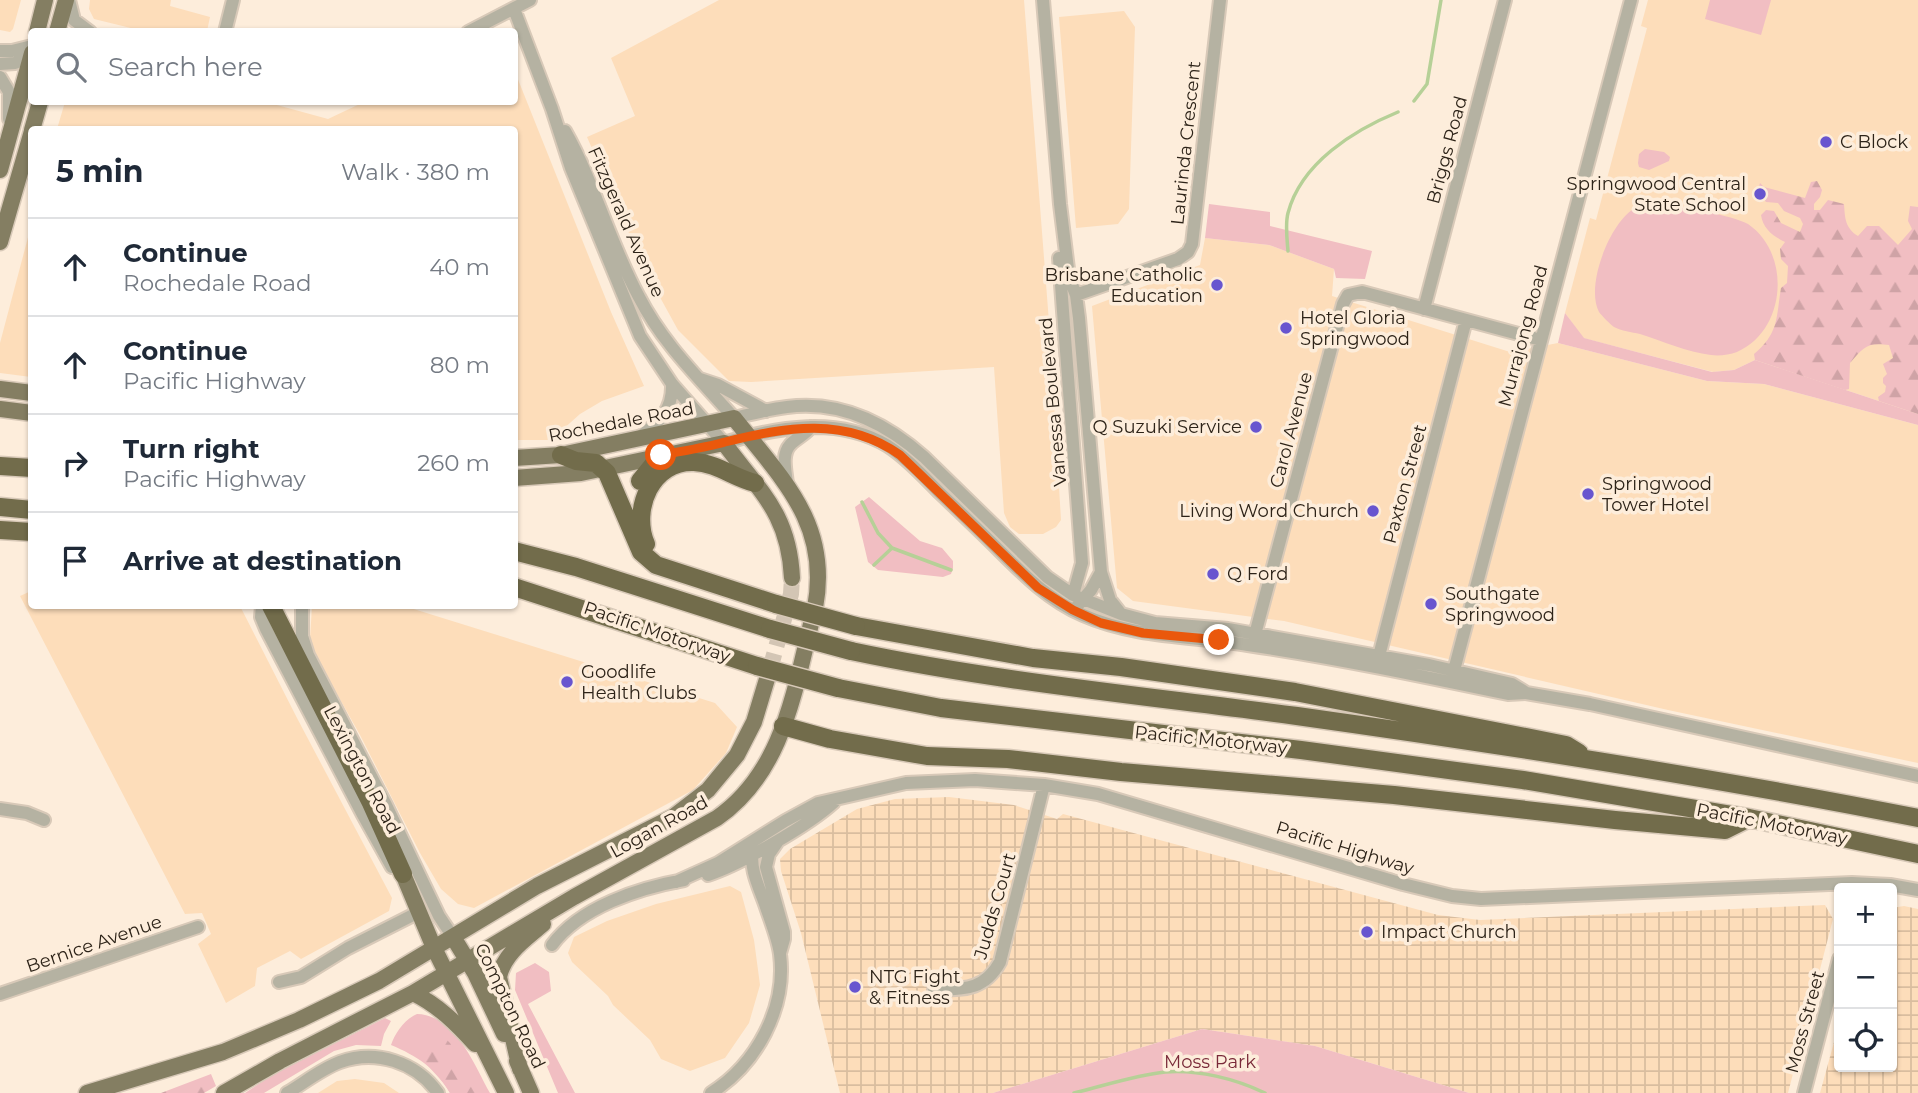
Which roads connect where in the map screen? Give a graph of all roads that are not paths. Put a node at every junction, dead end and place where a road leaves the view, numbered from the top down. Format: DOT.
graph roads {
  1 [pos="45,0"];
  2 [pos="67,0"];
  3 [pos="233,0"];
  4 [pos="530,0"];
  5 [pos="1043,0"];
  6 [pos="1220,0"];
  7 [pos="1505,0"];
  8 [pos="1631,0"];
  9 [pos="513,9"];
  10 [pos="38,28"];
  11 [pos="58,28"];
  12 [pos="85,28"];
  13 [pos="226,28"];
  14 [pos="476,28"];
  15 [pos="28,47"];
  16 [pos="0,51"];
  17 [pos="28,56"];
  18 [pos="0,64"];
  19 [pos="28,66"];
  20 [pos="0,77"];
  21 [pos="39,105"];
  22 [pos="552,109"];
  23 [pos="33,126"];
  24 [pos="9,137"];
  25 [pos="28,144"];
  26 [pos="0,170"];
  27 [pos="1060,204"];
  28 [pos="0,242"];
  29 [pos="1076,295"];
  30 [pos="1424,309"];
  31 [pos="1466,320"];
  32 [pos="1541,340"];
  33 [pos="698,378"];
  34 [pos="672,384"];
  35 [pos="0,389"];
  36 [pos="28,392"];
  37 [pos="0,409"];
  38 [pos="766,411"];
  39 [pos="28,412"];
  40 [pos="734,418"];
  41 [pos="708,425"];
  42 [pos="811,427"];
  43 [pos="748,436"];
  44 [pos="637,439"];
  45 [pos="724,443"];
  46 [pos="1089,443"];
  47 [pos="1075,444"];
  48 [pos="561,455"];
  49 [pos="661,455"];
  50 [pos="518,458"];
  51 [pos="0,466"];
  52 [pos="601,467"];
  53 [pos="28,468"];
  54 [pos="518,478"];
  55 [pos="755,483"];
  56 [pos="787,484"];
  57 [pos="0,508"];
  58 [pos="28,510"];
  59 [pos="627,517"];
  60 [pos="0,530"];
  61 [pos="28,532"];
  62 [pos="518,552"];
  63 [pos="1101,572"];
  64 [pos="684,575"];
  65 [pos="792,578"];
  66 [pos="518,588"];
  67 [pos="1079,597"];
  68 [pos="262,609"];
  69 [pos="273,609"];
  70 [pos="302,609"];
  71 [pos="1073,610"];
  72 [pos="1121,614"];
  73 [pos="1253,640"];
  74 [pos="1379,656"];
  75 [pos="764,668"];
  76 [pos="1452,676"];
  77 [pos="757,712"];
  78 [pos="783,726"];
  79 [pos="1591,761"];
  80 [pos="1918,776"];
  81 [pos="1044,785"];
  82 [pos="0,809"];
  83 [pos="1749,818"];
  84 [pos="1918,818"];
  85 [pos="44,820"];
  86 [pos="774,832"];
  87 [pos="738,851"];
  88 [pos="754,851"];
  89 [pos="1918,854"];
  90 [pos="717,869"];
  91 [pos="767,869"];
  92 [pos="403,874"];
  93 [pos="759,886"];
  94 [pos="1834,887"];
  95 [pos="1897,887"];
  96 [pos="1918,890"];
  97 [pos="574,897"];
  98 [pos="419,912"];
  99 [pos="198,927"];
  100 [pos="453,937"];
  101 [pos="552,945"];
  102 [pos="435,948"];
  103 [pos="780,953"];
  104 [pos="468,960"];
  105 [pos="446,973"];
  106 [pos="1834,978"];
  107 [pos="279,982"];
  108 [pos="934,990"];
  109 [pos="413,993"];
  110 [pos="0,994"];
  111 [pos="489,1060"];
  112 [pos="520,1069"];
  113 [pos="88,1093"];
  114 [pos="225,1093"];
  115 [pos="287,1093"];
  116 [pos="438,1093"];
  117 [pos="506,1093"];
  118 [pos="531,1093"];
  119 [pos="710,1093"];
  120 [pos="1804,1093"];
  1 -- 10 [label="main road"];
  2 -- 11 [label="main road"];
  2 -- 12 [label="street"];
  3 -- 13 [label="street"];
  4 -- 9 [label="street"];
  5 -- 27 [label="street, Vanessa Boulevard"];
  6 -- 29 [label="street, Laurinda Crescent"];
  7 -- 30 [label="street, Briggs Road"];
  8 -- 32 [label="street, Murrajong Road"];
  9 -- 14 [label="street"];
  9 -- 22 [label="street, Fitzgerald Avenue"];
  15 -- 16 [label="street"];
  17 -- 18 [label="street"];
  19 -- 24 [label="main road"];
  20 -- 24 [label="street"];
  21 -- 23 [label="main road"];
  22 -- 33 [label="street, Fitzgerald Avenue"];
  22 -- 34 [label="street, Fitzgerald Avenue"];
  24 -- 26 [label="main road"];
  25 -- 28 [label="main road"];
  27 -- 29 [label="street, Vanessa Boulevard"];
  27 -- 47 [label="street, Vanessa Boulevard"];
  29 -- 46 [label="street, Vanessa Boulevard"];
  30 -- 31 [label="street, Carol Avenue"];
  30 -- 73 [label="street, Carol Avenue"];
  31 -- 32 [label="street, Carol Avenue"];
  31 -- 74 [label="street, Paxton Street"];
  32 -- 76 [label="street, Murrajong Road"];
  33 -- 38 [label="street, Fitzgerald Avenue"];
  33 -- 40 [label="street, Fitzgerald Avenue"];
  34 -- 41 [label="street, Fitzgerald Avenue"];
  34 -- 44 [label="street"];
  35 -- 36 [label="main road"];
  37 -- 39 [label="main road"];
  38 -- 40 [label="street"];
  38 -- 67 [label="street"];
  40 -- 41 [label="main road, Rochedale Road"];
  40 -- 43 [label="main road, Logan Road"];
  41 -- 44 [label="main road, Rochedale Road"];
  41 -- 45 [label="street, Fitzgerald Avenue"];
  42 -- 43 [label="street"];
  42 -- 56 [label="street"];
  42 -- 71 [label="street"];
  43 -- 45 [label="street"];
  43 -- 56 [label="main road, Logan Road"];
  44 -- 48 [label="main road, Rochedale Road"];
  45 -- 49 [label="main road"];
  45 -- 55 [label="main road"];
  46 -- 47 [label="street"];
  46 -- 63 [label="street, Vanessa Boulevard"];
  47 -- 67 [label="street, Vanessa Boulevard"];
  48 -- 50 [label="main road, Rochedale Road"];
  48 -- 52 [label="highway"];
  49 -- 52 [label="main road"];
  49 -- 59 [label="highway"];
  51 -- 53 [label="highway"];
  52 -- 54 [label="main road"];
  52 -- 59 [label="highway"];
  55 -- 64 [label="highway"];
  55 -- 65 [label="main road"];
  56 -- 78 [label="main road, Logan Road"];
  57 -- 58 [label="highway"];
  59 -- 64 [label="highway"];
  60 -- 61 [label="highway"];
  62 -- 79 [label="highway, Pacific Motorway, bridge"];
  63 -- 67 [label="street"];
  63 -- 72 [label="street, Vanessa Boulevard"];
  64 -- 79 [label="highway, bridge"];
  66 -- 75 [label="highway, Pacific Motorway"];
  67 -- 71 [label="street"];
  67 -- 72 [label="street"];
  68 -- 92 [label="street, Lexington Road"];
  69 -- 92 [label="highway"];
  70 -- 100 [label="street, Lexington Road"];
  71 -- 73 [label="street"];
  72 -- 73 [label="street"];
  73 -- 74 [label="street"];
  73 -- 76 [label="street"];
  74 -- 76 [label="street"];
  75 -- 77 [label="main road, Logan Road"];
  75 -- 83 [label="highway, Pacific Motorway, bridge"];
  76 -- 80 [label="street"];
  77 -- 78 [label="main road"];
  77 -- 100 [label="main road, Logan Road"];
  78 -- 83 [label="highway"];
  78 -- 97 [label="main road, Logan Road"];
  79 -- 84 [label="highway, Pacific Motorway"];
  81 -- 86 [label="street, Pacific Highway"];
  81 -- 94 [label="street, Pacific Highway"];
  81 -- 108 [label="street, Judds Court"];
  82 -- 85 [label="street"];
  83 -- 89 [label="highway, Pacific Motorway"];
  86 -- 87 [label="street"];
  86 -- 88 [label="street"];
  86 -- 91 [label="street"];
  87 -- 88 [label="street"];
  87 -- 90 [label="street"];
  88 -- 90 [label="street"];
  88 -- 91 [label="street"];
  88 -- 93 [label="street"];
  90 -- 93 [label="street"];
  90 -- 101 [label="street"];
  91 -- 103 [label="street"];
  92 -- 98 [label="main road, Lexington Road"];
  93 -- 103 [label="street"];
  95 -- 96 [label="street, Pacific Highway"];
  97 -- 104 [label="main road, Logan Road"];
  97 -- 112 [label="main road"];
  98 -- 102 [label="main road, Lexington Road"];
  98 -- 107 [label="street"];
  99 -- 110 [label="street, Bernice Avenue"];
  100 -- 102 [label="main road, Logan Road"];
  100 -- 104 [label="main road, Compton Road"];
  102 -- 105 [label="main road"];
  102 -- 113 [label="main road, Logan Road"];
  103 -- 119 [label="street"];
  104 -- 105 [label="main road, Logan Road"];
  104 -- 112 [label="main road, Compton Road"];
  105 -- 109 [label="main road, Logan Road"];
  105 -- 111 [label="main road"];
  106 -- 120 [label="street, Moss Street"];
  109 -- 111 [label="main road"];
  109 -- 114 [label="main road, Logan Road"];
  111 -- 117 [label="main road"];
  112 -- 118 [label="main road, Compton Road"];
  115 -- 116 [label="street"];
}
